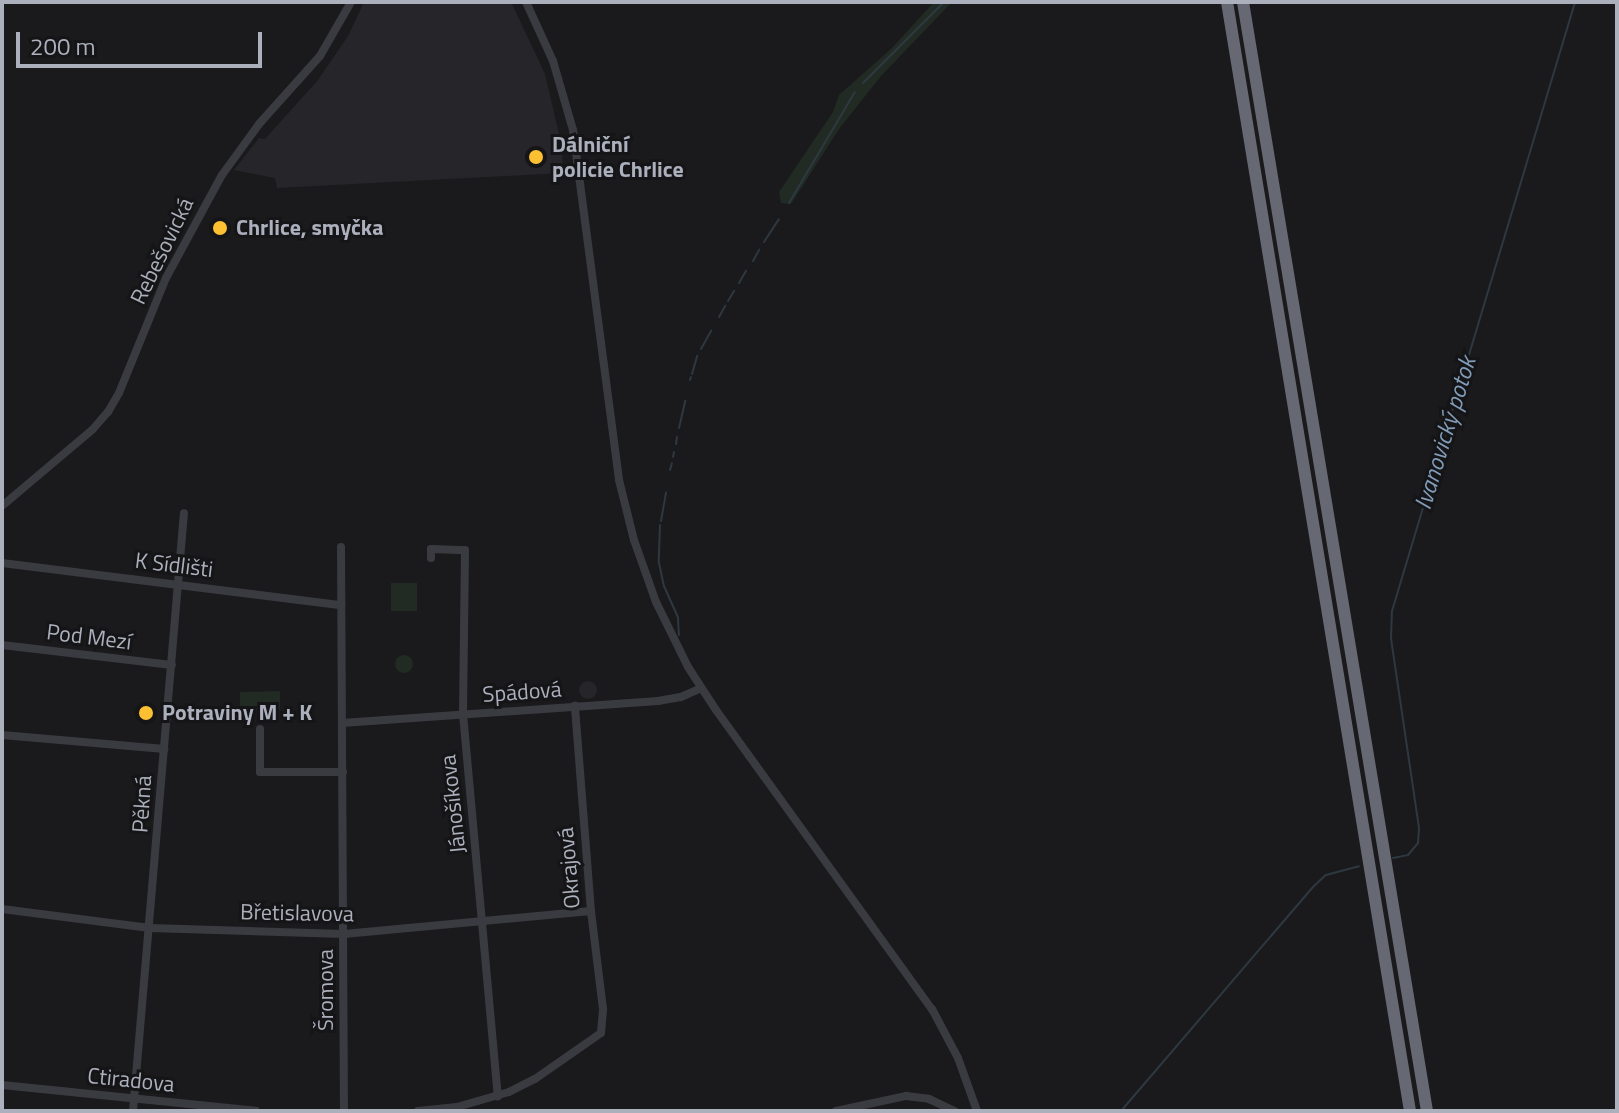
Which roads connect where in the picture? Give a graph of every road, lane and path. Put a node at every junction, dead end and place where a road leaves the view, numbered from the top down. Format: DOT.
graph roads {
  1 [pos="351,2"];
  2 [pos="526,2"];
  3 [pos="1227,2"];
  4 [pos="1243,2"];
  5 [pos="2,506"];
  6 [pos="184,513"];
  7 [pos="341,547"];
  8 [pos="431,558"];
  9 [pos="2,563"];
  10 [pos="178,584"];
  11 [pos="341,605"];
  12 [pos="2,645"];
  13 [pos="172,665"];
  14 [pos="701,688"];
  15 [pos="575,706"];
  16 [pos="463,714"];
  17 [pos="342,723"];
  18 [pos="260,729"];
  19 [pos="2,735"];
  20 [pos="164,749"];
  21 [pos="343,772"];
  22 [pos="2,909"];
  23 [pos="591,911"];
  24 [pos="483,922"];
  25 [pos="150,928"];
  26 [pos="344,934"];
  27 [pos="2,1085"];
  28 [pos="498,1096"];
  29 [pos="135,1098"];
  30 [pos="133,1111"];
  31 [pos="256,1111"];
  32 [pos="344,1111"];
  33 [pos="418,1111"];
  34 [pos="836,1111"];
  35 [pos="955,1111"];
  36 [pos="977,1111"];
  37 [pos="1410,1111"];
  38 [pos="1427,1111"];
  1 -- 5 [label="street, Rebešovická"];
  2 -- 14 [label="street"];
  3 -- 37 [label="highway"];
  4 -- 38 [label="highway"];
  6 -- 10 [label="street, Pěkná"];
  7 -- 11 [label="street, Šromova"];
  8 -- 16 [label="street, Jánošíkova"];
  9 -- 10 [label="street, K Sídlišti"];
  10 -- 11 [label="street, K Sídlišti"];
  10 -- 13 [label="street, Pěkná"];
  11 -- 17 [label="street, Šromova"];
  12 -- 13 [label="street, Pod Mezí"];
  13 -- 20 [label="street, Pěkná"];
  14 -- 15 [label="street, Spádová"];
  14 -- 36 [label="street"];
  15 -- 16 [label="street, Spádová"];
  15 -- 23 [label="street, Okrajová"];
  16 -- 17 [label="street, Spádová"];
  16 -- 24 [label="street, Jánošíkova"];
  17 -- 21 [label="street, Šromova"];
  18 -- 21 [label="street"];
  19 -- 20 [label="street"];
  20 -- 25 [label="street, Pěkná"];
  21 -- 26 [label="street, Šromova"];
  22 -- 25 [label="street, Břetislavova"];
  23 -- 24 [label="street, Břetislavova"];
  23 -- 28 [label="street, Okrajová"];
  24 -- 26 [label="street, Břetislavova"];
  24 -- 28 [label="street, Jánošíkova"];
  25 -- 26 [label="street, Břetislavova"];
  25 -- 29 [label="street, Pěkná"];
  26 -- 32 [label="street, Šromova"];
  27 -- 29 [label="street, Ctiradova"];
  28 -- 33 [label="street"];
  29 -- 30 [label="street, Pěkná"];
  29 -- 31 [label="street, Ctiradova"];
  34 -- 35 [label="street"];
}
